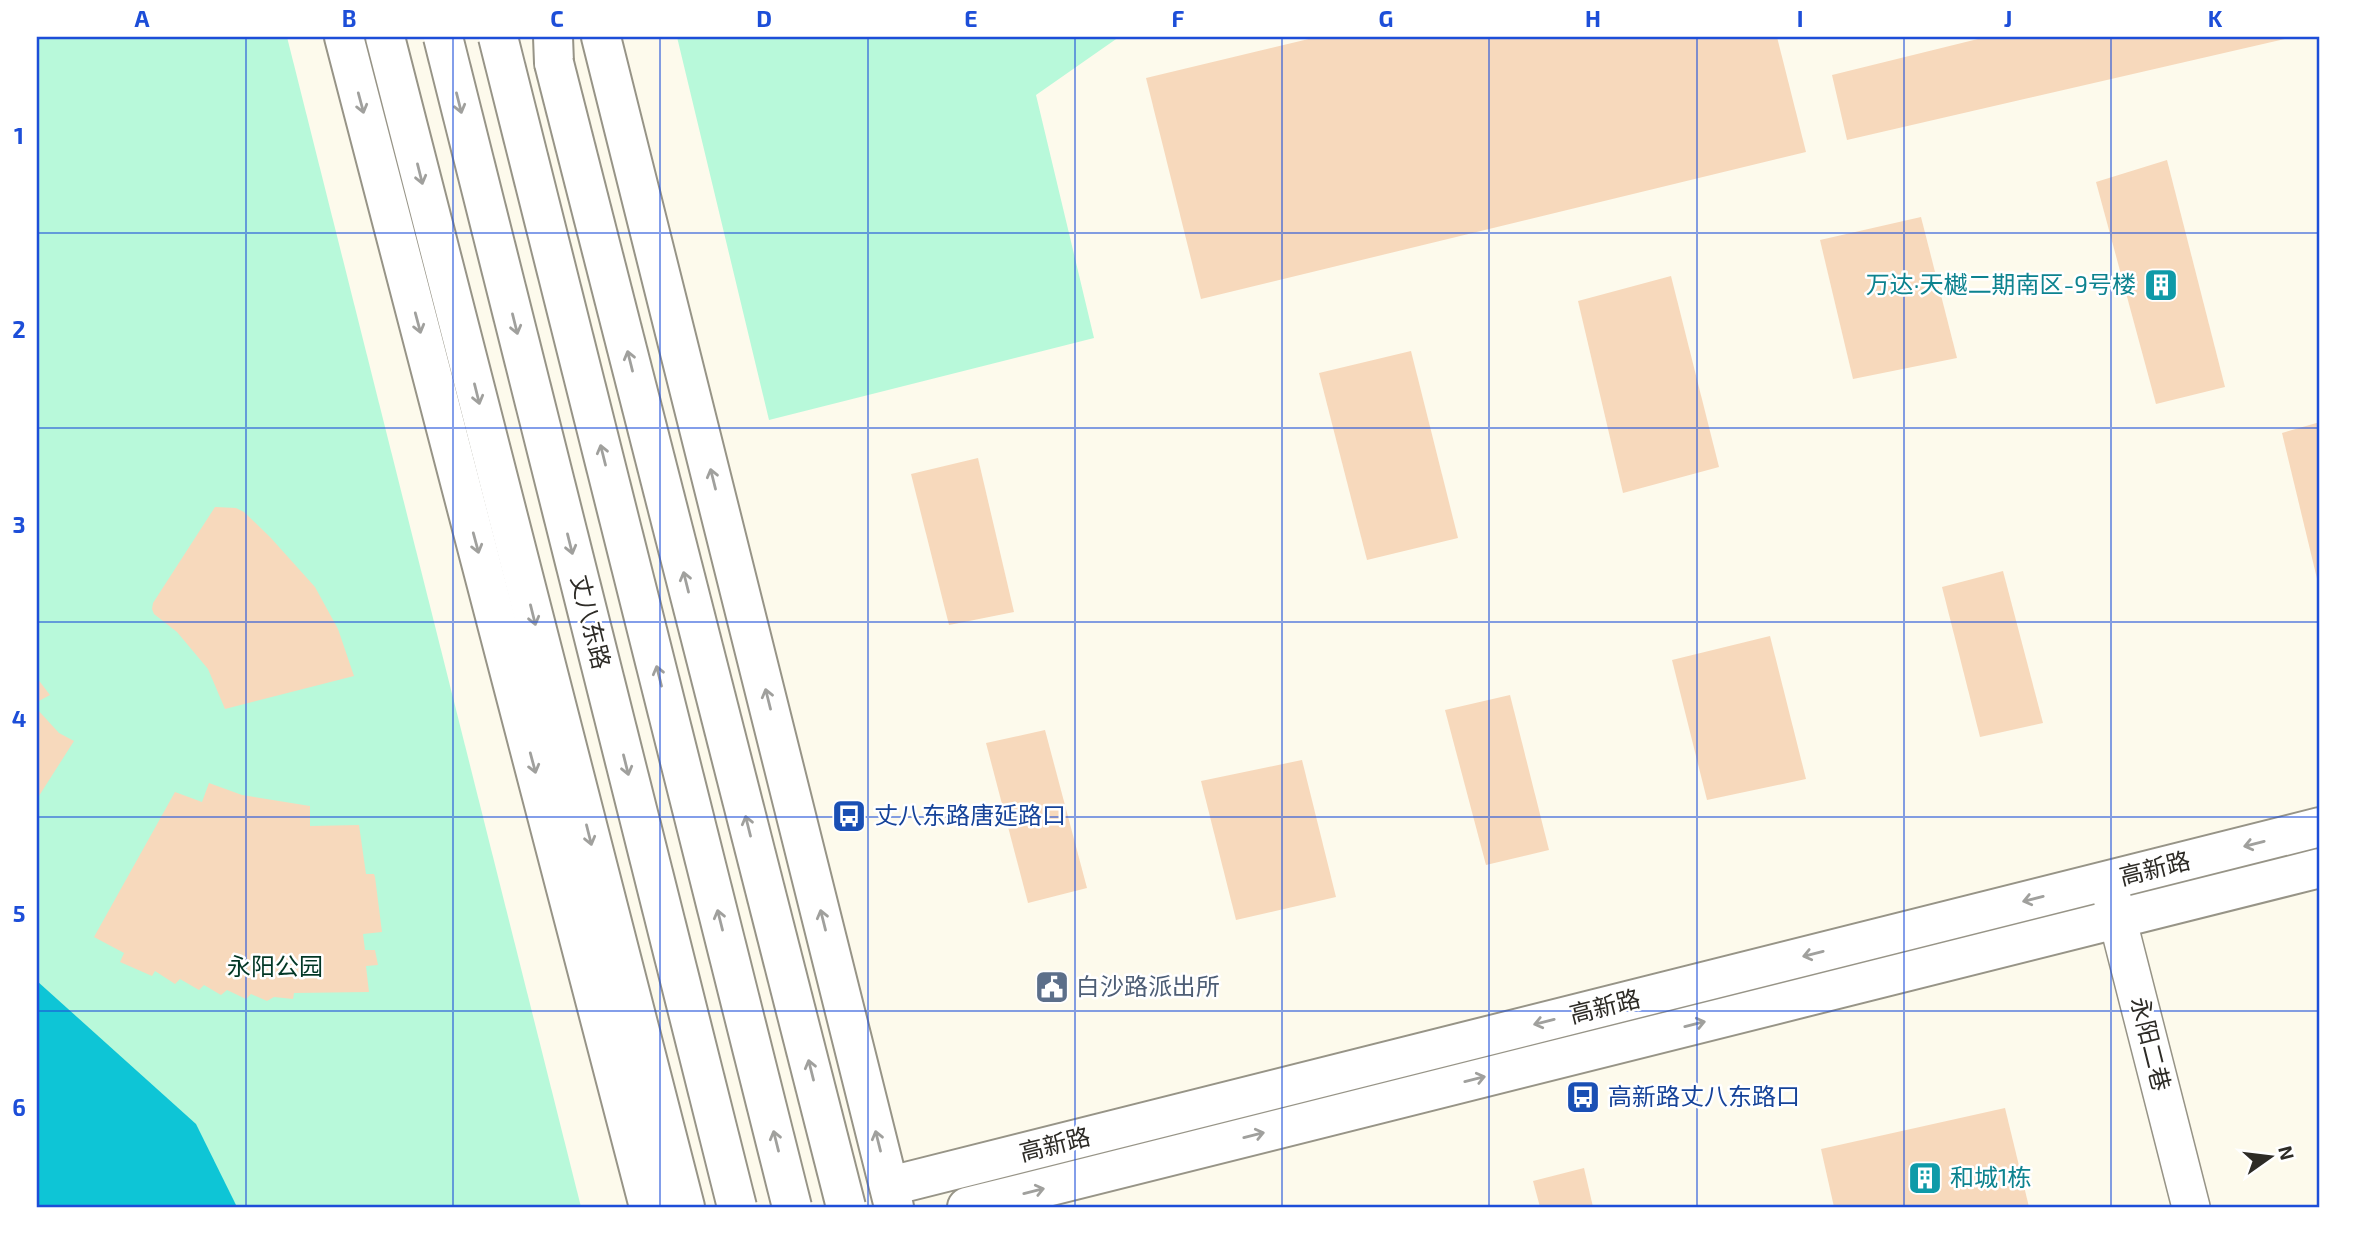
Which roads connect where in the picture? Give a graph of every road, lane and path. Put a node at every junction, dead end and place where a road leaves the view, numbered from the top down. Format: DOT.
graph roads {
  1 [pos="344,37"];
  2 [pos="385,37"];
  3 [pos="443,37"];
  4 [pos="498,37"];
  5 [pos="601,37"];
  6 [pos="553,50"];
  7 [pos="2320,827"];
  8 [pos="2320,868"];
  9 [pos="2107,880"];
  10 [pos="2117,917"];
  11 [pos="892,1197"];
  12 [pos="649,1207"];
  13 [pos="685,1207"];
  14 [pos="737,1207"];
  15 [pos="792,1207"];
  16 [pos="846,1207"];
  17 [pos="967,1207"];
  18 [pos="2191,1207"];
  1 -- 12 [label="main road, one-way"];
  2 -- 13 [label="main road, one-way"];
  3 -- 14 [label="main road, 丈八东路, one-way, bridge"];
  15 -- 4 [label="main road, one-way, bridge"];
  11 -- 5 [label="main road, one-way"];
  16 -- 6 [label="main road, one-way, bridge"];
  7 -- 9 [label="main road, 高新路, one-way"];
  8 -- 10 [label="main road, 高新路"];
  9 -- 10 [label="street, 永阳二巷"];
  9 -- 11 [label="main road, 高新路, one-way"];
  17 -- 10 [label="main road, 高新路, one-way"];
  10 -- 18 [label="street, 永阳二巷"];
}
